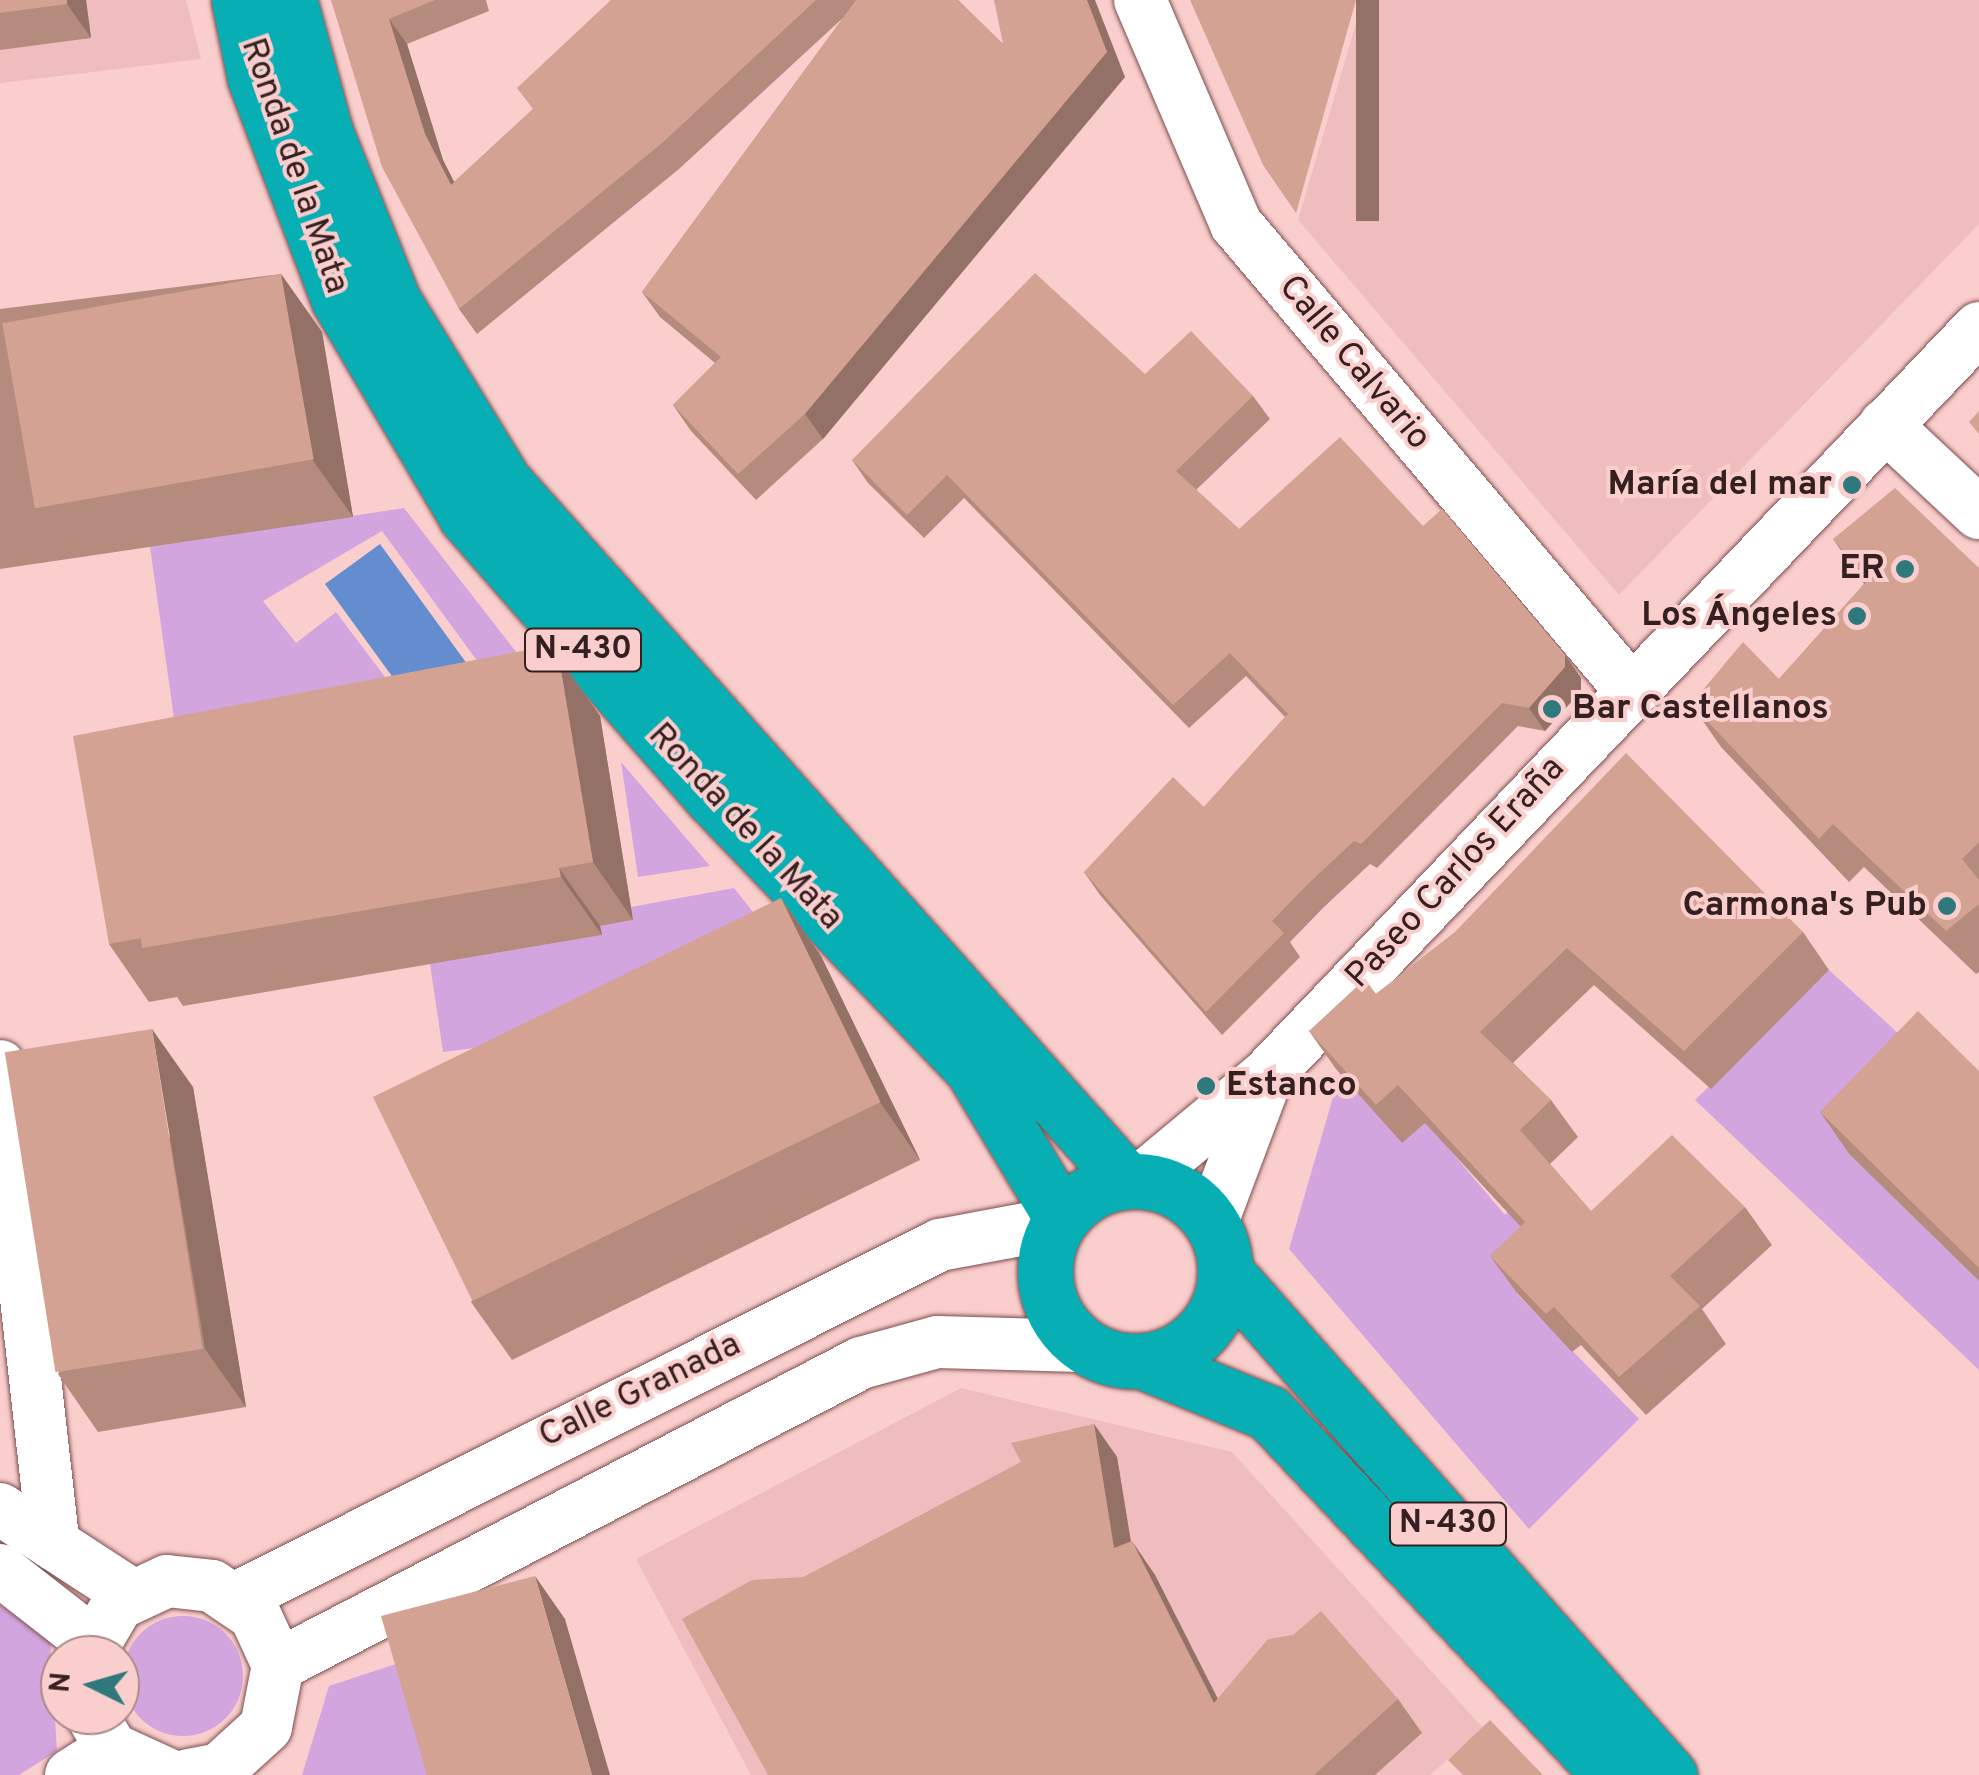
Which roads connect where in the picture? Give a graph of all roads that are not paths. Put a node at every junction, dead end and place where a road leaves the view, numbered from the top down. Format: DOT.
graph roads {
  1 [pos="239,0"];
  2 [pos="289,0"];
  3 [pos="1140,0"];
  4 [pos="338,300"];
  5 [pos="282,307"];
  6 [pos="1979,328"];
  7 [pos="1884,424"];
  8 [pos="1979,514"];
  9 [pos="1628,688"];
  10 [pos="0,1066"];
  11 [pos="1267,1074"];
  12 [pos="1133,1180"];
  13 [pos="1060,1220"];
  14 [pos="1219,1248"];
  15 [pos="1082,1346"];
  16 [pos="1144,1362"];
  17 [pos="0,1509"];
  18 [pos="54,1544"];
  19 [pos="0,1570"];
  20 [pos="132,1594"];
  21 [pos="236,1598"];
  22 [pos="75,1635"];
  23 [pos="100,1635"];
  24 [pos="278,1666"];
  25 [pos="92,1746"];
  26 [pos="251,1763"];
  27 [pos="169,1775"];
  28 [pos="188,1775"];
  29 [pos="1610,1775"];
  30 [pos="1670,1775"];
  1 -- 4 [label="highway, Ronda de la Mata / N-430"];
  2 -- 12 [label="highway, Ronda de la Mata / N-430"];
  3 -- 9 [label="street, Calle Calvario"];
  4 -- 5 [label="street"];
  4 -- 13 [label="highway, Ronda de la Mata / N-430"];
  6 -- 7 [label="street, Paseo Carlos Eraña"];
  7 -- 8 [label="street"];
  7 -- 9 [label="street, Paseo Carlos Eraña"];
  9 -- 11 [label="street, Paseo Carlos Eraña"];
  10 -- 18 [label="street"];
  11 -- 12 [label="street, Paseo Carlos Eraña"];
  11 -- 14 [label="street, Paseo Carlos Eraña"];
  12 -- 13 [label="highway"];
  12 -- 14 [label="highway, N-430"];
  13 -- 15 [label="highway"];
  13 -- 21 [label="street, Calle Granada"];
  14 -- 16 [label="highway"];
  14 -- 30 [label="highway, N-430"];
  15 -- 16 [label="highway, N-430"];
  15 -- 24 [label="street"];
  16 -- 29 [label="highway, N-430"];
  17 -- 18 [label="street"];
  18 -- 20 [label="street"];
  19 -- 22 [label="street"];
  20 -- 21 [label="street"];
  20 -- 23 [label="street"];
  21 -- 24 [label="street"];
  24 -- 26 [label="street"];
  25 -- 27 [label="street"];
  26 -- 28 [label="street"];
}
